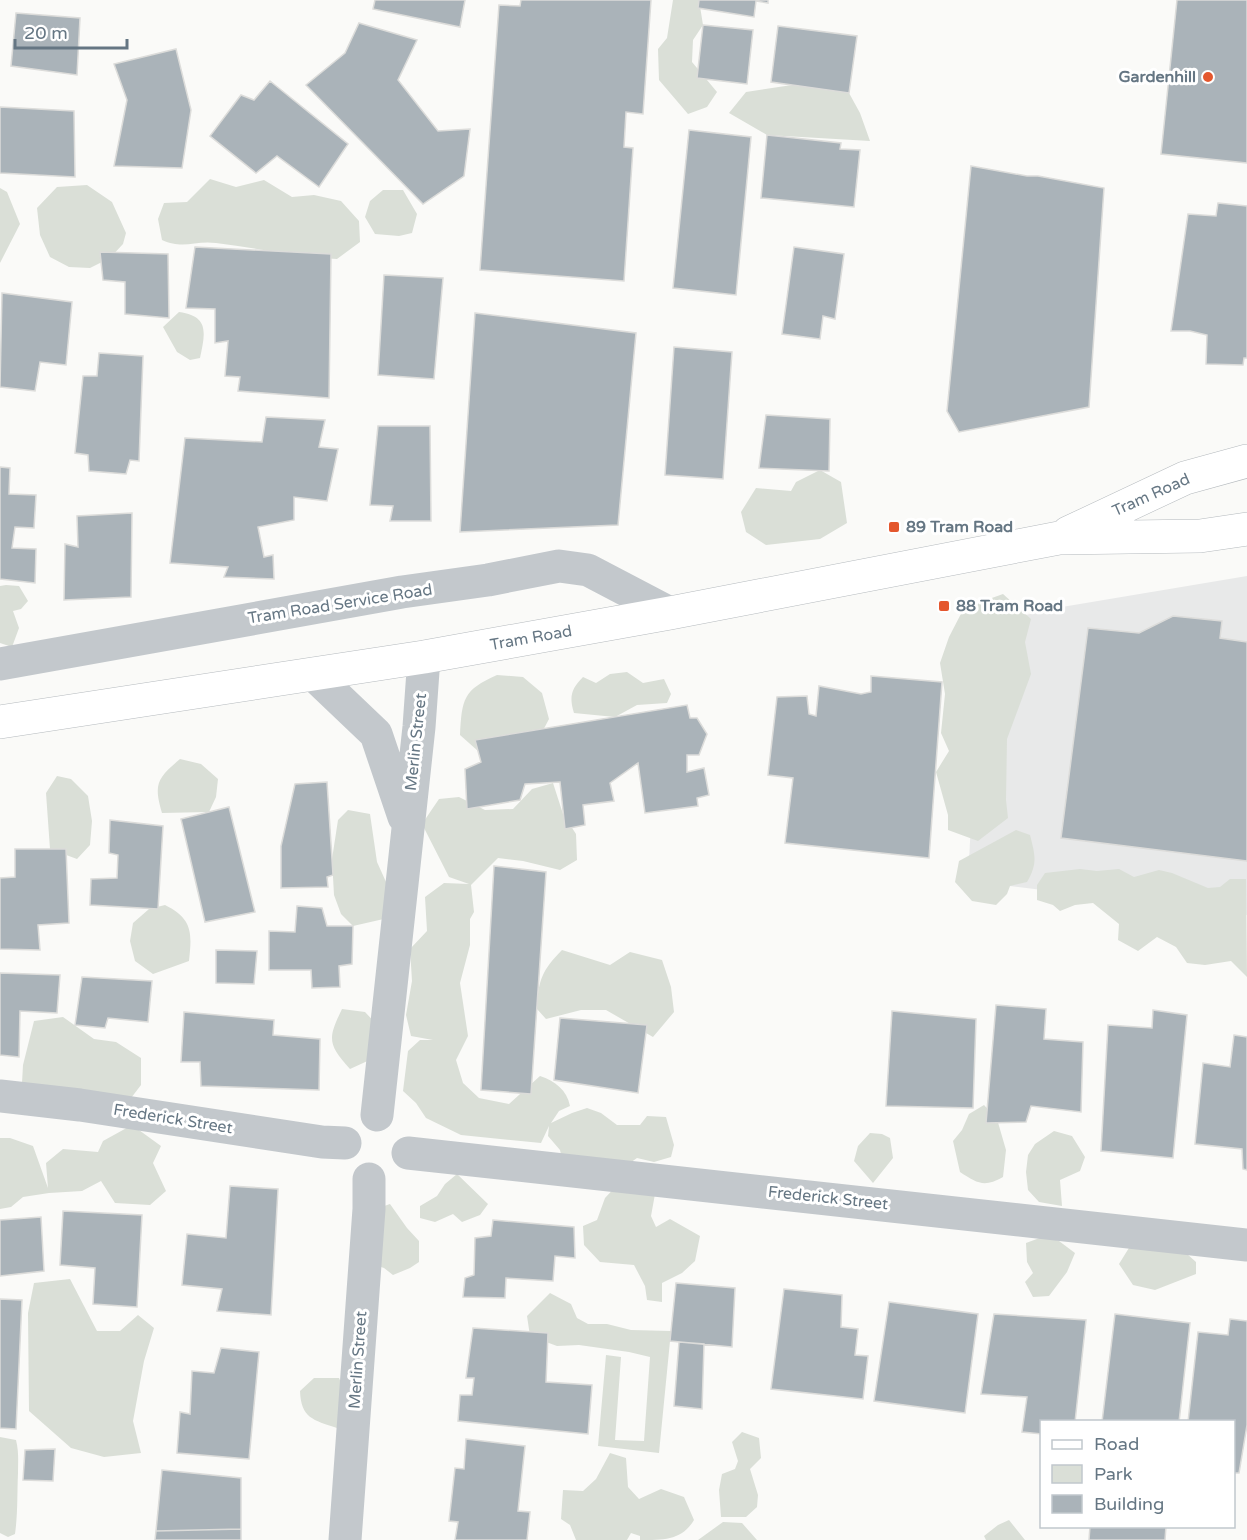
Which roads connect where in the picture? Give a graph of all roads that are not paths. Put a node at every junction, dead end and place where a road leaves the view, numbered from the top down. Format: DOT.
graph roads {
  1 [pos="1247,461"];
  2 [pos="1247,529"];
  3 [pos="1059,538"];
  4 [pos="670,613"];
  5 [pos="424,657"];
  6 [pos="0,664"];
  7 [pos="313,674"];
  8 [pos="0,722"];
  9 [pos="408,827"];
  10 [pos="0,1096"];
  11 [pos="377,1115"];
  12 [pos="345,1143"];
  13 [pos="408,1153"];
  14 [pos="369,1179"];
  15 [pos="1247,1245"];
  16 [pos="345,1540"];
  1 -- 3 [label="main road, Tram Road"];
  2 -- 3 [label="main road, Tram Road"];
  3 -- 4 [label="main road, Tram Road"];
  4 -- 5 [label="main road, Tram Road"];
  4 -- 6 [label="street, Tram Road Service Road"];
  5 -- 7 [label="main road, Tram Road"];
  5 -- 9 [label="street, Merlin Street"];
  7 -- 8 [label="main road, Tram Road"];
  7 -- 9 [label="street, Merlin Street"];
  9 -- 11 [label="street, Merlin Street"];
  10 -- 12 [label="street, Frederick Street"];
  11 -- 12 [label="street"];
  11 -- 13 [label="street"];
  12 -- 14 [label="street"];
  13 -- 14 [label="street"];
  13 -- 15 [label="street, Frederick Street"];
  14 -- 16 [label="street, Merlin Street"];
}
